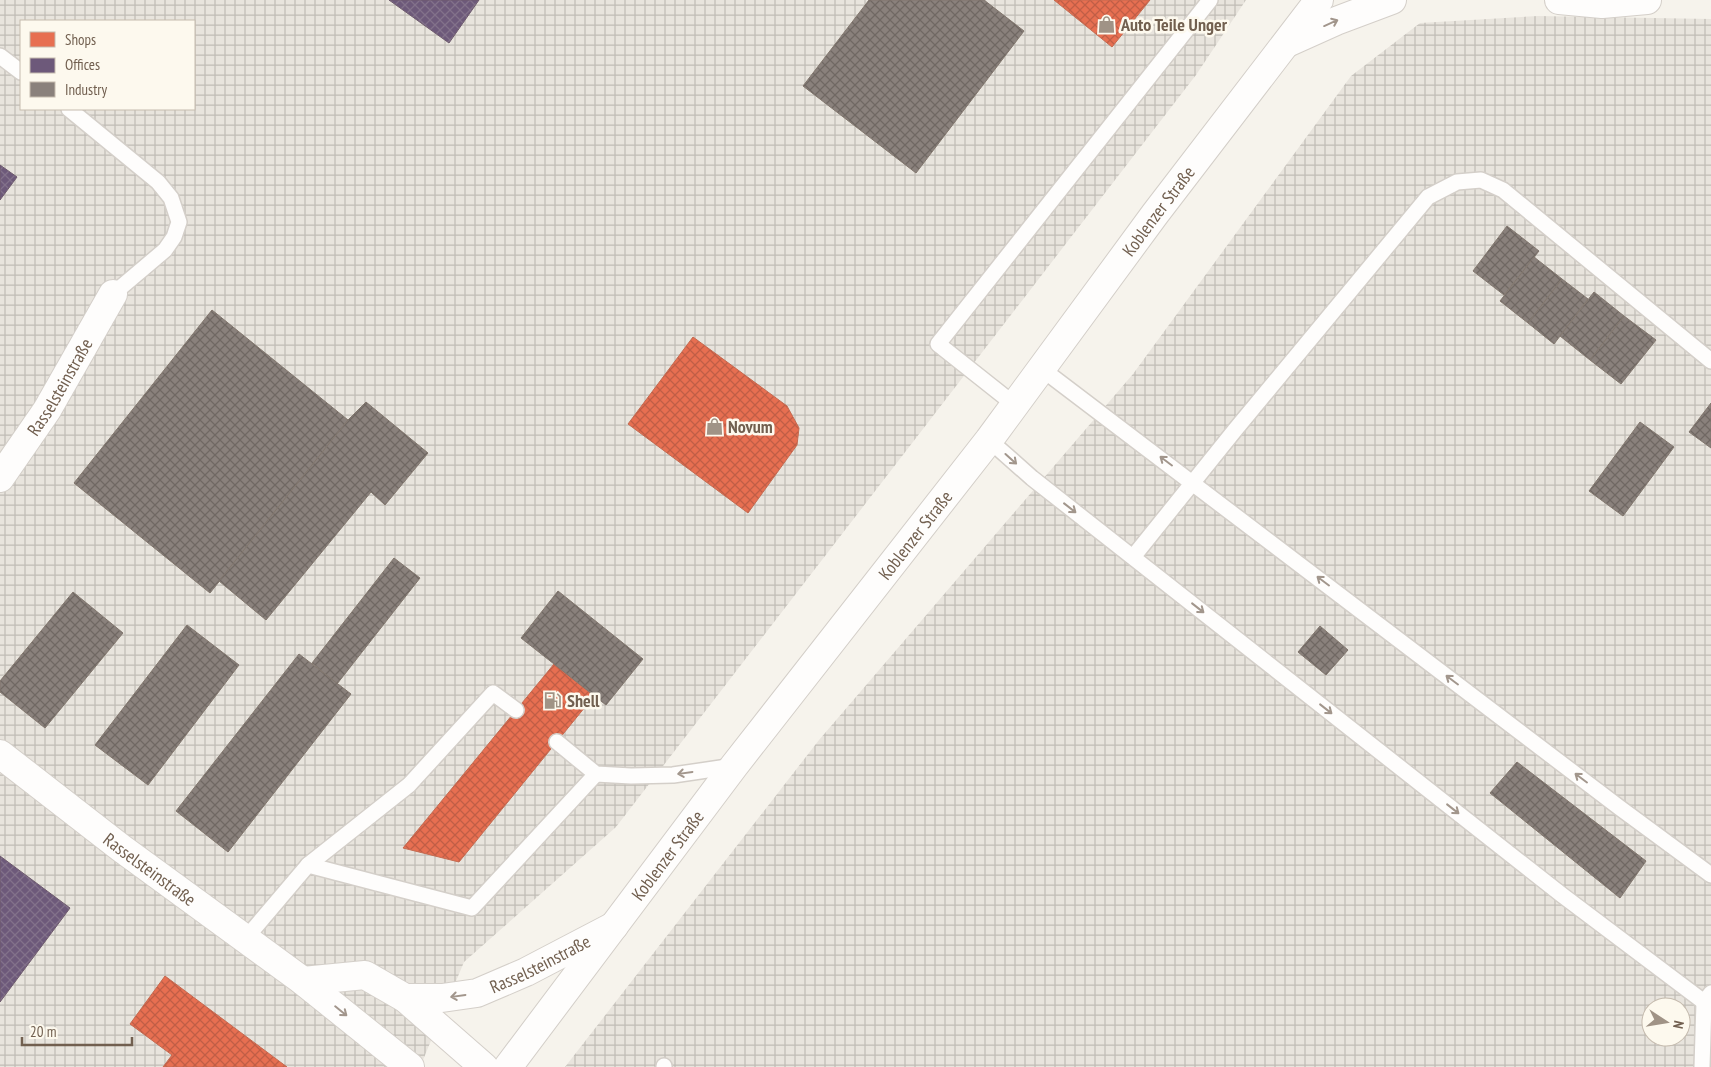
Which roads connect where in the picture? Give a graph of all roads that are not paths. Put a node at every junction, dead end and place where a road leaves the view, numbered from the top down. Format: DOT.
graph roads {
  1 [pos="1210,0"];
  2 [pos="1319,0"];
  3 [pos="1392,0"];
  4 [pos="1559,0"];
  5 [pos="1647,0"];
  6 [pos="1287,43"];
  7 [pos="0,56"];
  8 [pos="20,71"];
  9 [pos="70,110"];
  10 [pos="113,294"];
  11 [pos="1711,361"];
  12 [pos="1042,368"];
  13 [pos="1015,405"];
  14 [pos="989,440"];
  15 [pos="0,478"];
  16 [pos="1193,482"];
  17 [pos="1133,557"];
  18 [pos="516,710"];
  19 [pos="557,742"];
  20 [pos="0,754"];
  21 [pos="734,766"];
  22 [pos="596,774"];
  23 [pos="308,865"];
  24 [pos="1711,875"];
  25 [pos="614,926"];
  26 [pos="246,938"];
  27 [pos="303,981"];
  28 [pos="405,998"];
  29 [pos="1707,998"];
  30 [pos="410,1067"];
  31 [pos="484,1067"];
  32 [pos="508,1067"];
  33 [pos="1702,1067"];
  1 -- 13 [label="lane"];
  2 -- 6 [label="street, Koblenzer Straße"];
  6 -- 3 [label="street, one-way"];
  4 -- 5 [label="street"];
  6 -- 12 [label="street, Koblenzer Straße"];
  7 -- 8 [label="lane"];
  9 -- 10 [label="lane"];
  10 -- 15 [label="street, Rasselsteinstraße"];
  11 -- 16 [label="lane"];
  12 -- 13 [label="street, Koblenzer Straße"];
  16 -- 12 [label="lane, one-way"];
  13 -- 14 [label="street, Koblenzer Straße"];
  14 -- 17 [label="lane, one-way"];
  14 -- 21 [label="street, Koblenzer Straße"];
  16 -- 17 [label="lane"];
  24 -- 16 [label="lane, one-way"];
  17 -- 29 [label="lane, one-way"];
  18 -- 23 [label="lane"];
  19 -- 22 [label="lane"];
  20 -- 26 [label="street, Rasselsteinstraße"];
  21 -- 22 [label="lane, one-way"];
  21 -- 25 [label="street, Koblenzer Straße"];
  22 -- 23 [label="lane"];
  23 -- 26 [label="lane"];
  25 -- 28 [label="street, Rasselsteinstraße, one-way"];
  25 -- 32 [label="street, Koblenzer Straße"];
  26 -- 27 [label="street, Rasselsteinstraße"];
  27 -- 28 [label="street, Rasselsteinstraße"];
  27 -- 30 [label="street, Rasselsteinstraße, one-way"];
  28 -- 31 [label="street, Rasselsteinstraße"];
  29 -- 33 [label="lane"];
}
